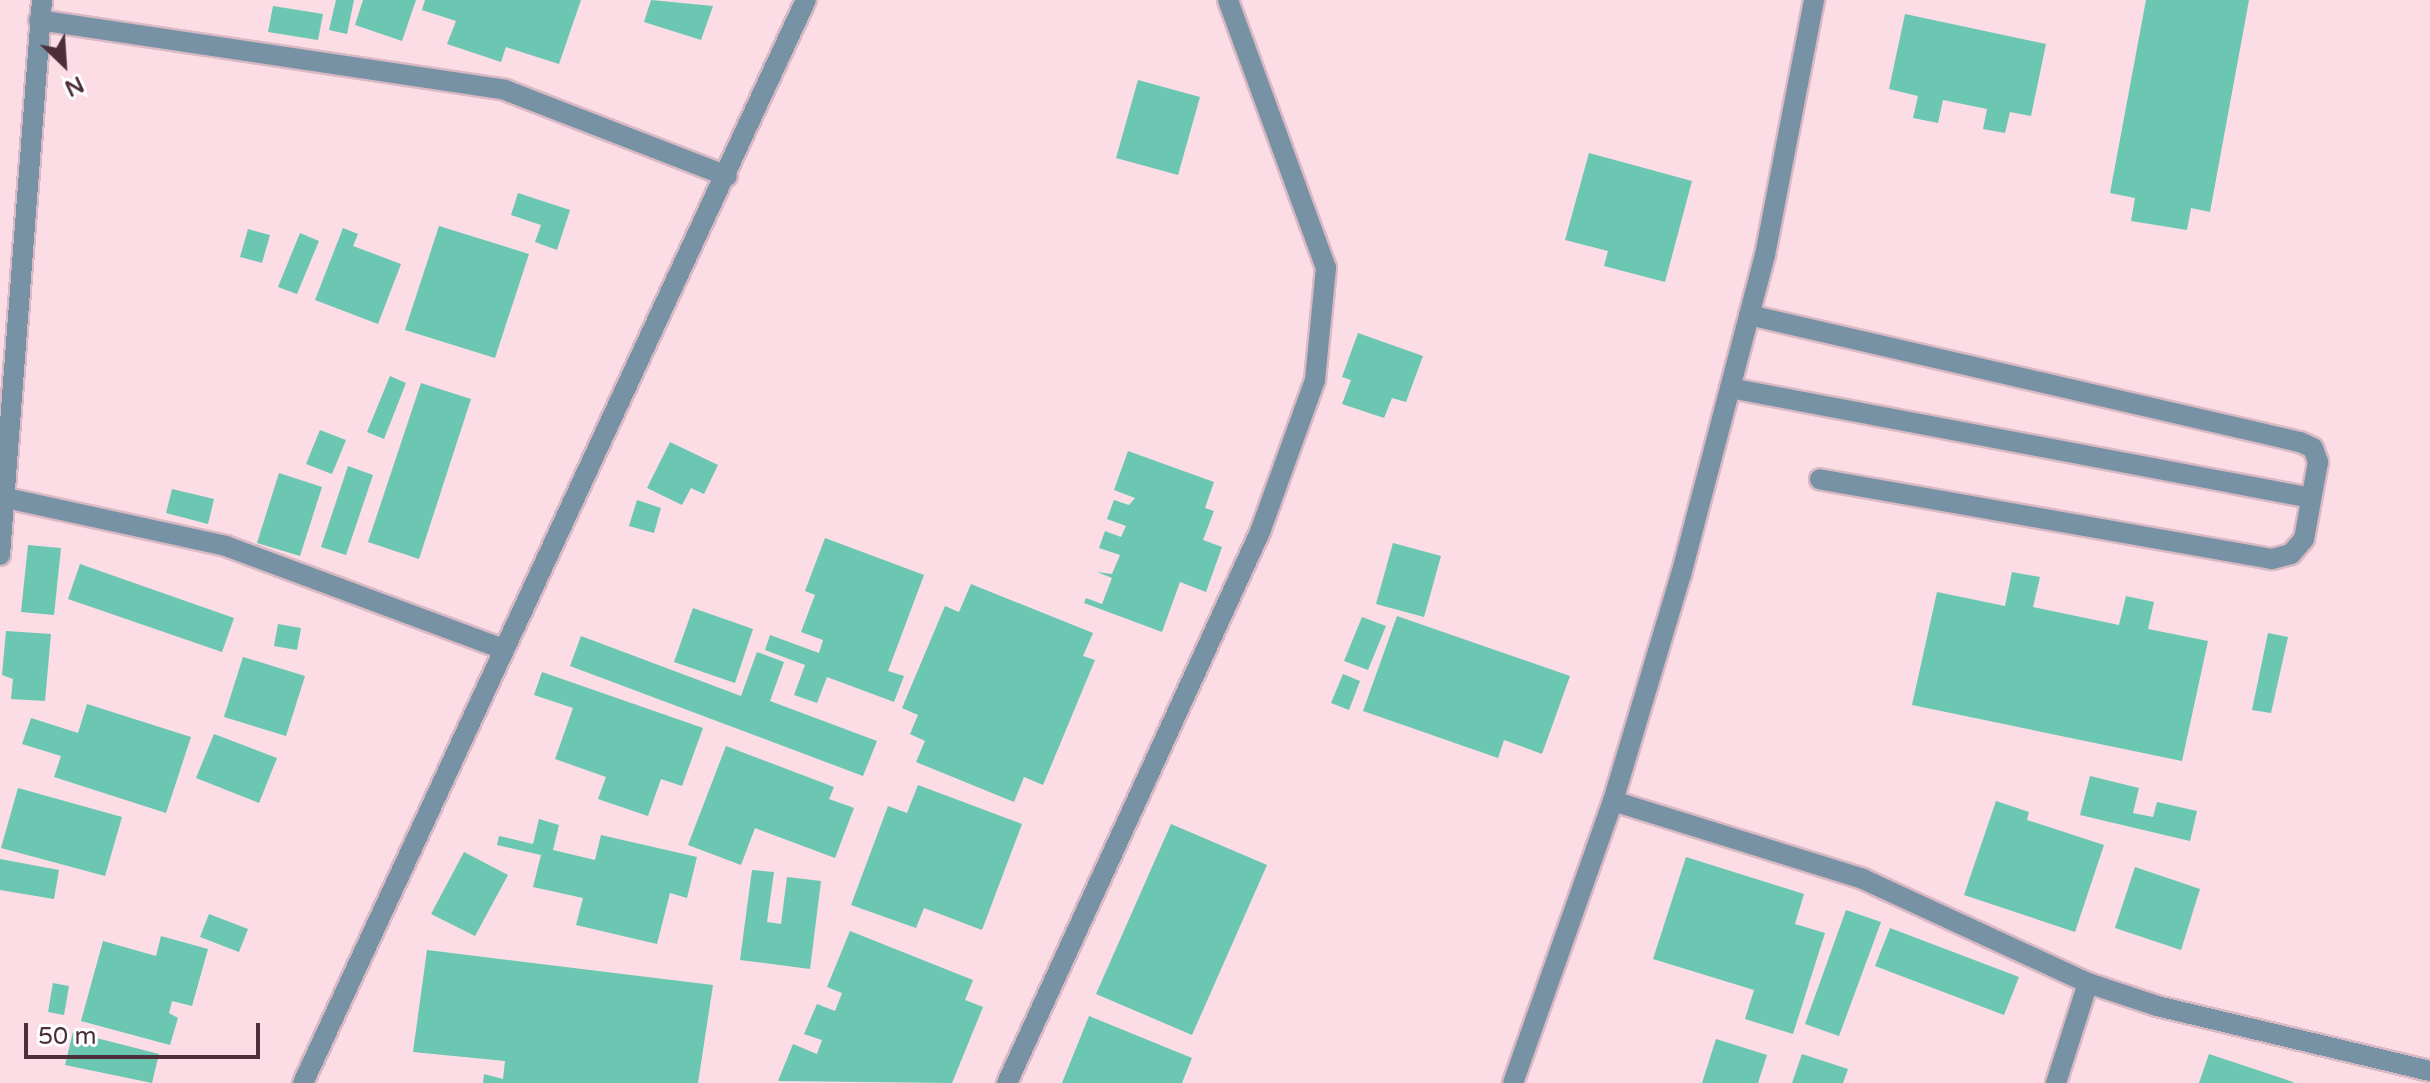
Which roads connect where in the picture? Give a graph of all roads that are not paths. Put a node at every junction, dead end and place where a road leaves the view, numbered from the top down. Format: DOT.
graph roads {
  1 [pos="806,0"];
  2 [pos="1228,0"];
  3 [pos="1814,0"];
  4 [pos="40,10"];
  5 [pos="727,176"];
  6 [pos="1749,315"];
  7 [pos="1730,388"];
  8 [pos="1820,479"];
  9 [pos="6,498"];
  10 [pos="2311,498"];
  11 [pos="0,555"];
  12 [pos="503,649"];
  13 [pos="1613,801"];
  14 [pos="2088,983"];
  15 [pos="2430,1071"];
  16 [pos="303,1083"];
  17 [pos="1007,1083"];
  18 [pos="1513,1083"];
  19 [pos="2056,1083"];
  1 -- 5 [label="street"];
  2 -- 17 [label="street"];
  3 -- 6 [label="street"];
  4 -- 5 [label="street"];
  4 -- 9 [label="street"];
  5 -- 12 [label="street"];
  6 -- 7 [label="street"];
  6 -- 10 [label="street"];
  7 -- 10 [label="street"];
  7 -- 13 [label="street"];
  8 -- 10 [label="street"];
  9 -- 11 [label="street"];
  9 -- 12 [label="street"];
  12 -- 16 [label="street"];
  13 -- 14 [label="street"];
  13 -- 18 [label="street"];
  14 -- 15 [label="street"];
  14 -- 19 [label="street"];
}
